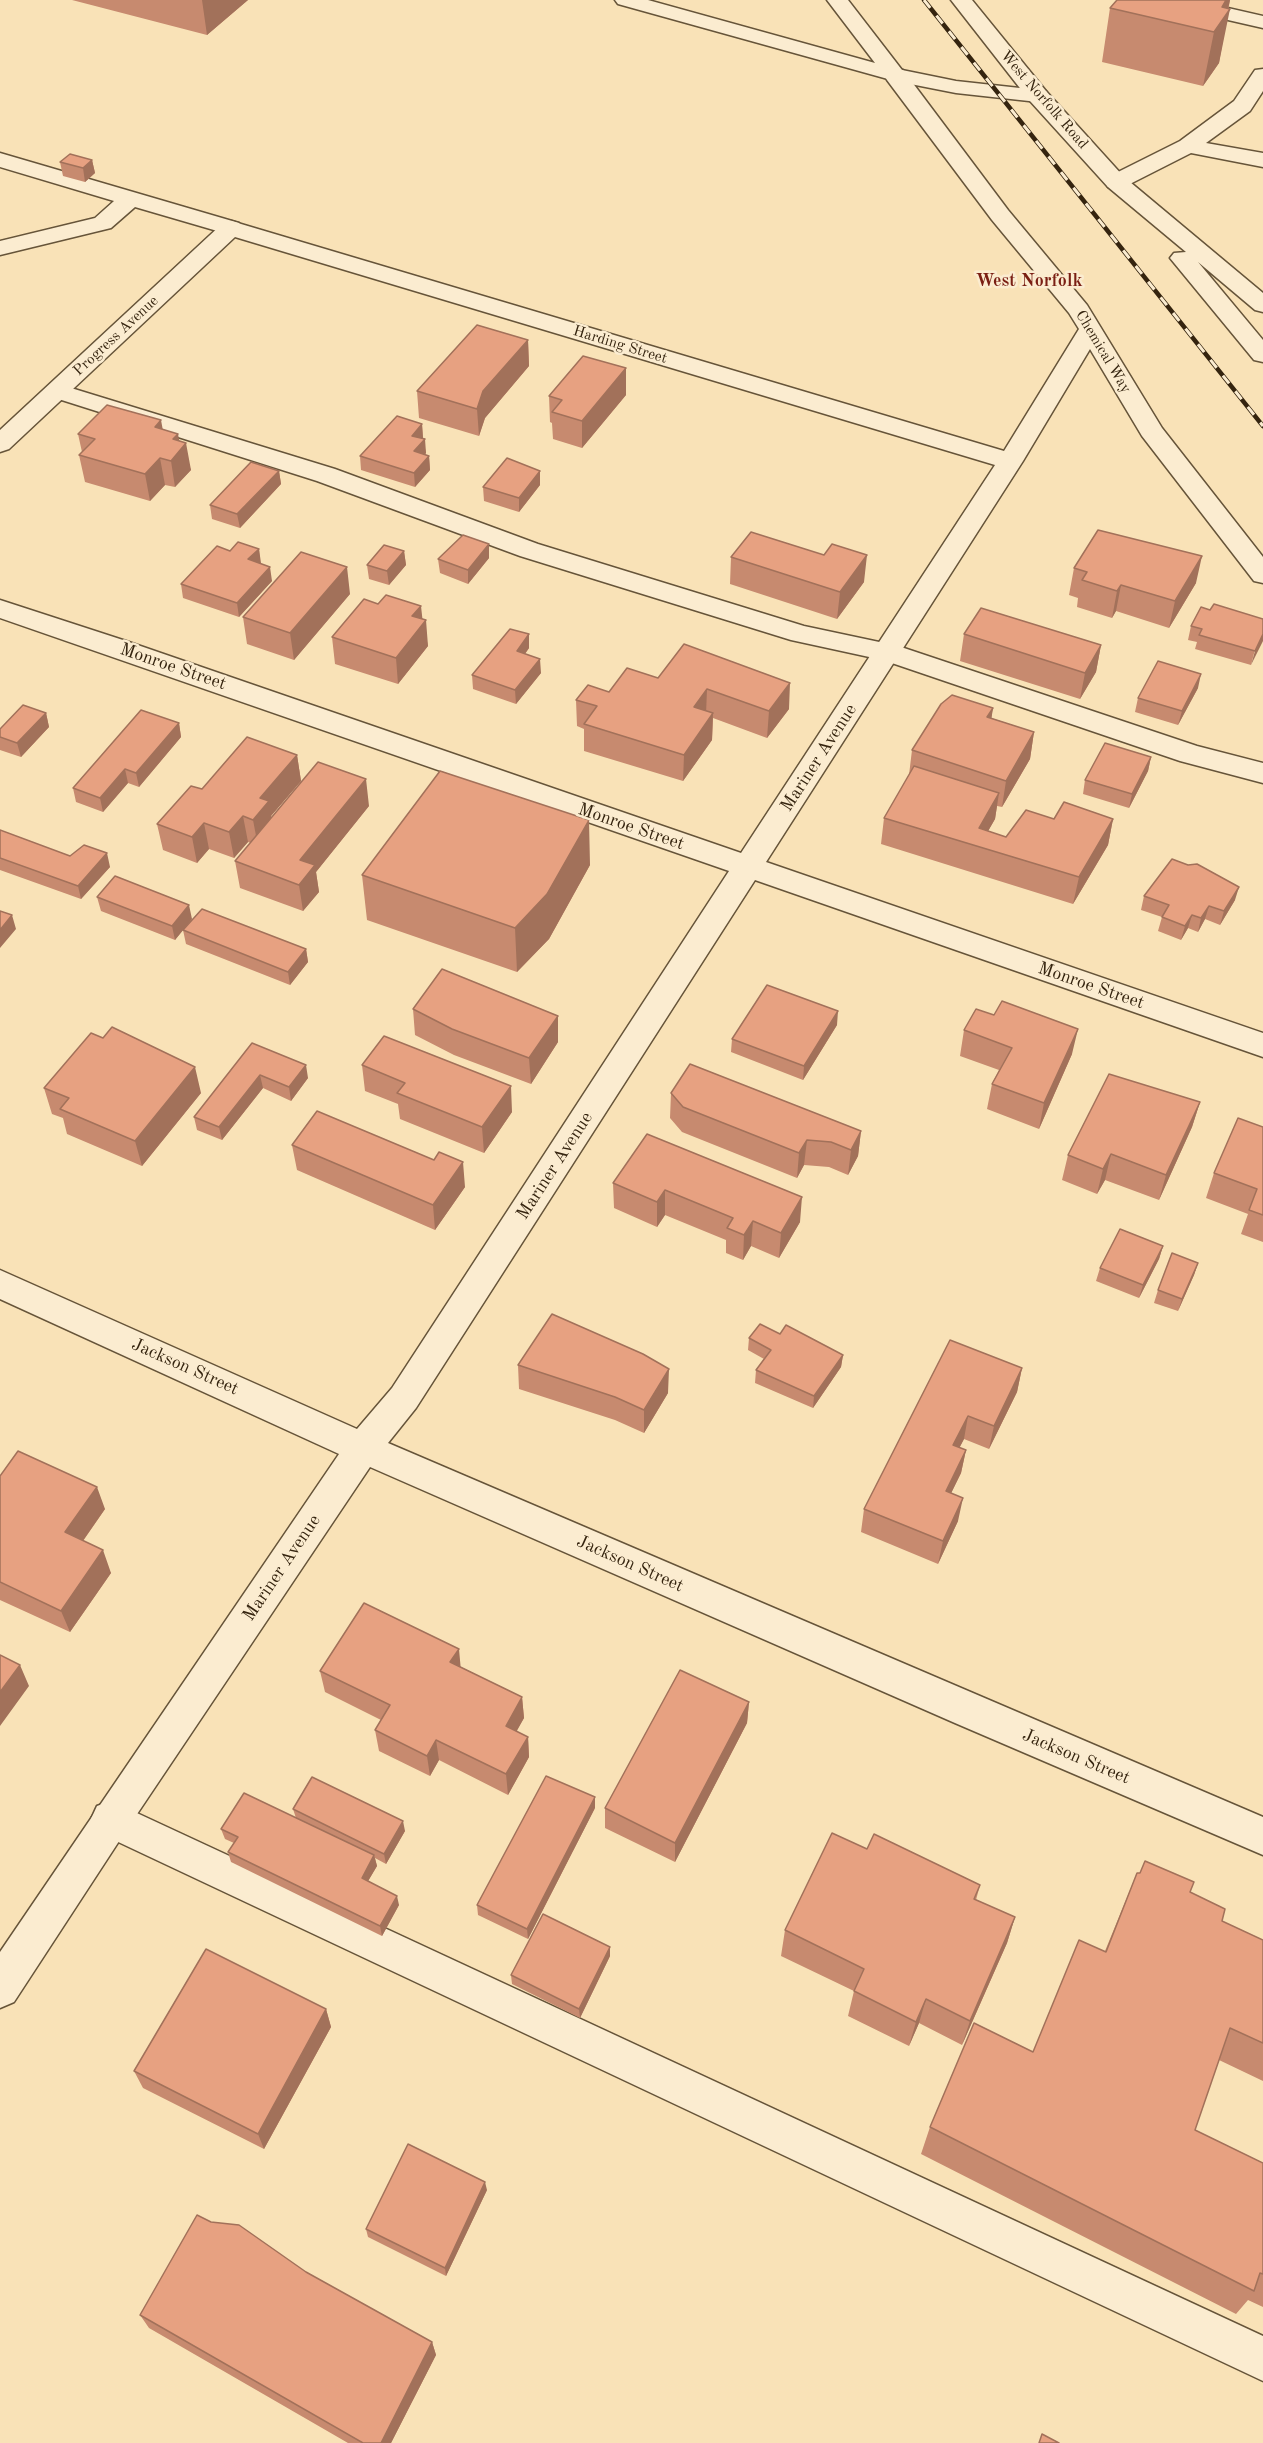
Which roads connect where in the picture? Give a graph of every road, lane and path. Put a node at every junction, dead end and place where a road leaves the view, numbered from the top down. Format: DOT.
graph roads {
  1 [pos="626,0"];
  2 [pos="837,0"];
  3 [pos="961,0"];
  4 [pos="1165,0"];
  5 [pos="1263,22"];
  6 [pos="896,75"];
  7 [pos="1263,75"];
  8 [pos="1038,96"];
  9 [pos="1188,146"];
  10 [pos="0,160"];
  11 [pos="1263,160"];
  12 [pos="1123,189"];
  13 [pos="131,198"];
  14 [pos="231,228"];
  15 [pos="0,248"];
  16 [pos="1263,305"];
  17 [pos="1090,330"];
  18 [pos="1263,355"];
  19 [pos="58,391"];
  20 [pos="0,444"];
  21 [pos="1010,461"];
  22 [pos="1263,575"];
  23 [pos="0,609"];
  24 [pos="888,652"];
  25 [pos="1263,773"];
  26 [pos="748,868"];
  27 [pos="1263,1045"];
  28 [pos="0,1284"];
  29 [pos="363,1448"];
  30 [pos="111,1819"];
  31 [pos="1263,1836"];
  32 [pos="0,1988"];
  33 [pos="1263,2359"];
  1 -- 6 [label="street"];
  2 -- 6 [label="street, Chemical Way"];
  3 -- 8 [label="street, West Norfolk Road"];
  4 -- 5 [label="street"];
  6 -- 8 [label="street"];
  6 -- 17 [label="street, Chemical Way"];
  7 -- 9 [label="street"];
  8 -- 12 [label="street, West Norfolk Road"];
  9 -- 11 [label="street"];
  9 -- 12 [label="street"];
  10 -- 13 [label="street, Harding Street"];
  12 -- 16 [label="street, West Norfolk Road"];
  12 -- 18 [label="street, West Norfolk Road"];
  13 -- 14 [label="street, Harding Street"];
  13 -- 15 [label="street"];
  14 -- 19 [label="street, Progress Avenue"];
  14 -- 21 [label="street, Harding Street"];
  17 -- 21 [label="street, Mariner Avenue"];
  17 -- 22 [label="street, Chemical Way"];
  19 -- 20 [label="street, Progress Avenue"];
  19 -- 24 [label="street"];
  21 -- 24 [label="street, Mariner Avenue"];
  23 -- 26 [label="street, Monroe Street"];
  24 -- 25 [label="street"];
  24 -- 26 [label="street, Mariner Avenue"];
  26 -- 27 [label="street, Monroe Street"];
  26 -- 29 [label="street, Mariner Avenue"];
  28 -- 29 [label="street, Jackson Street"];
  29 -- 30 [label="street, Mariner Avenue"];
  29 -- 31 [label="street, Jackson Street"];
  30 -- 32 [label="street, Mariner Avenue"];
  30 -- 33 [label="street"];
}
